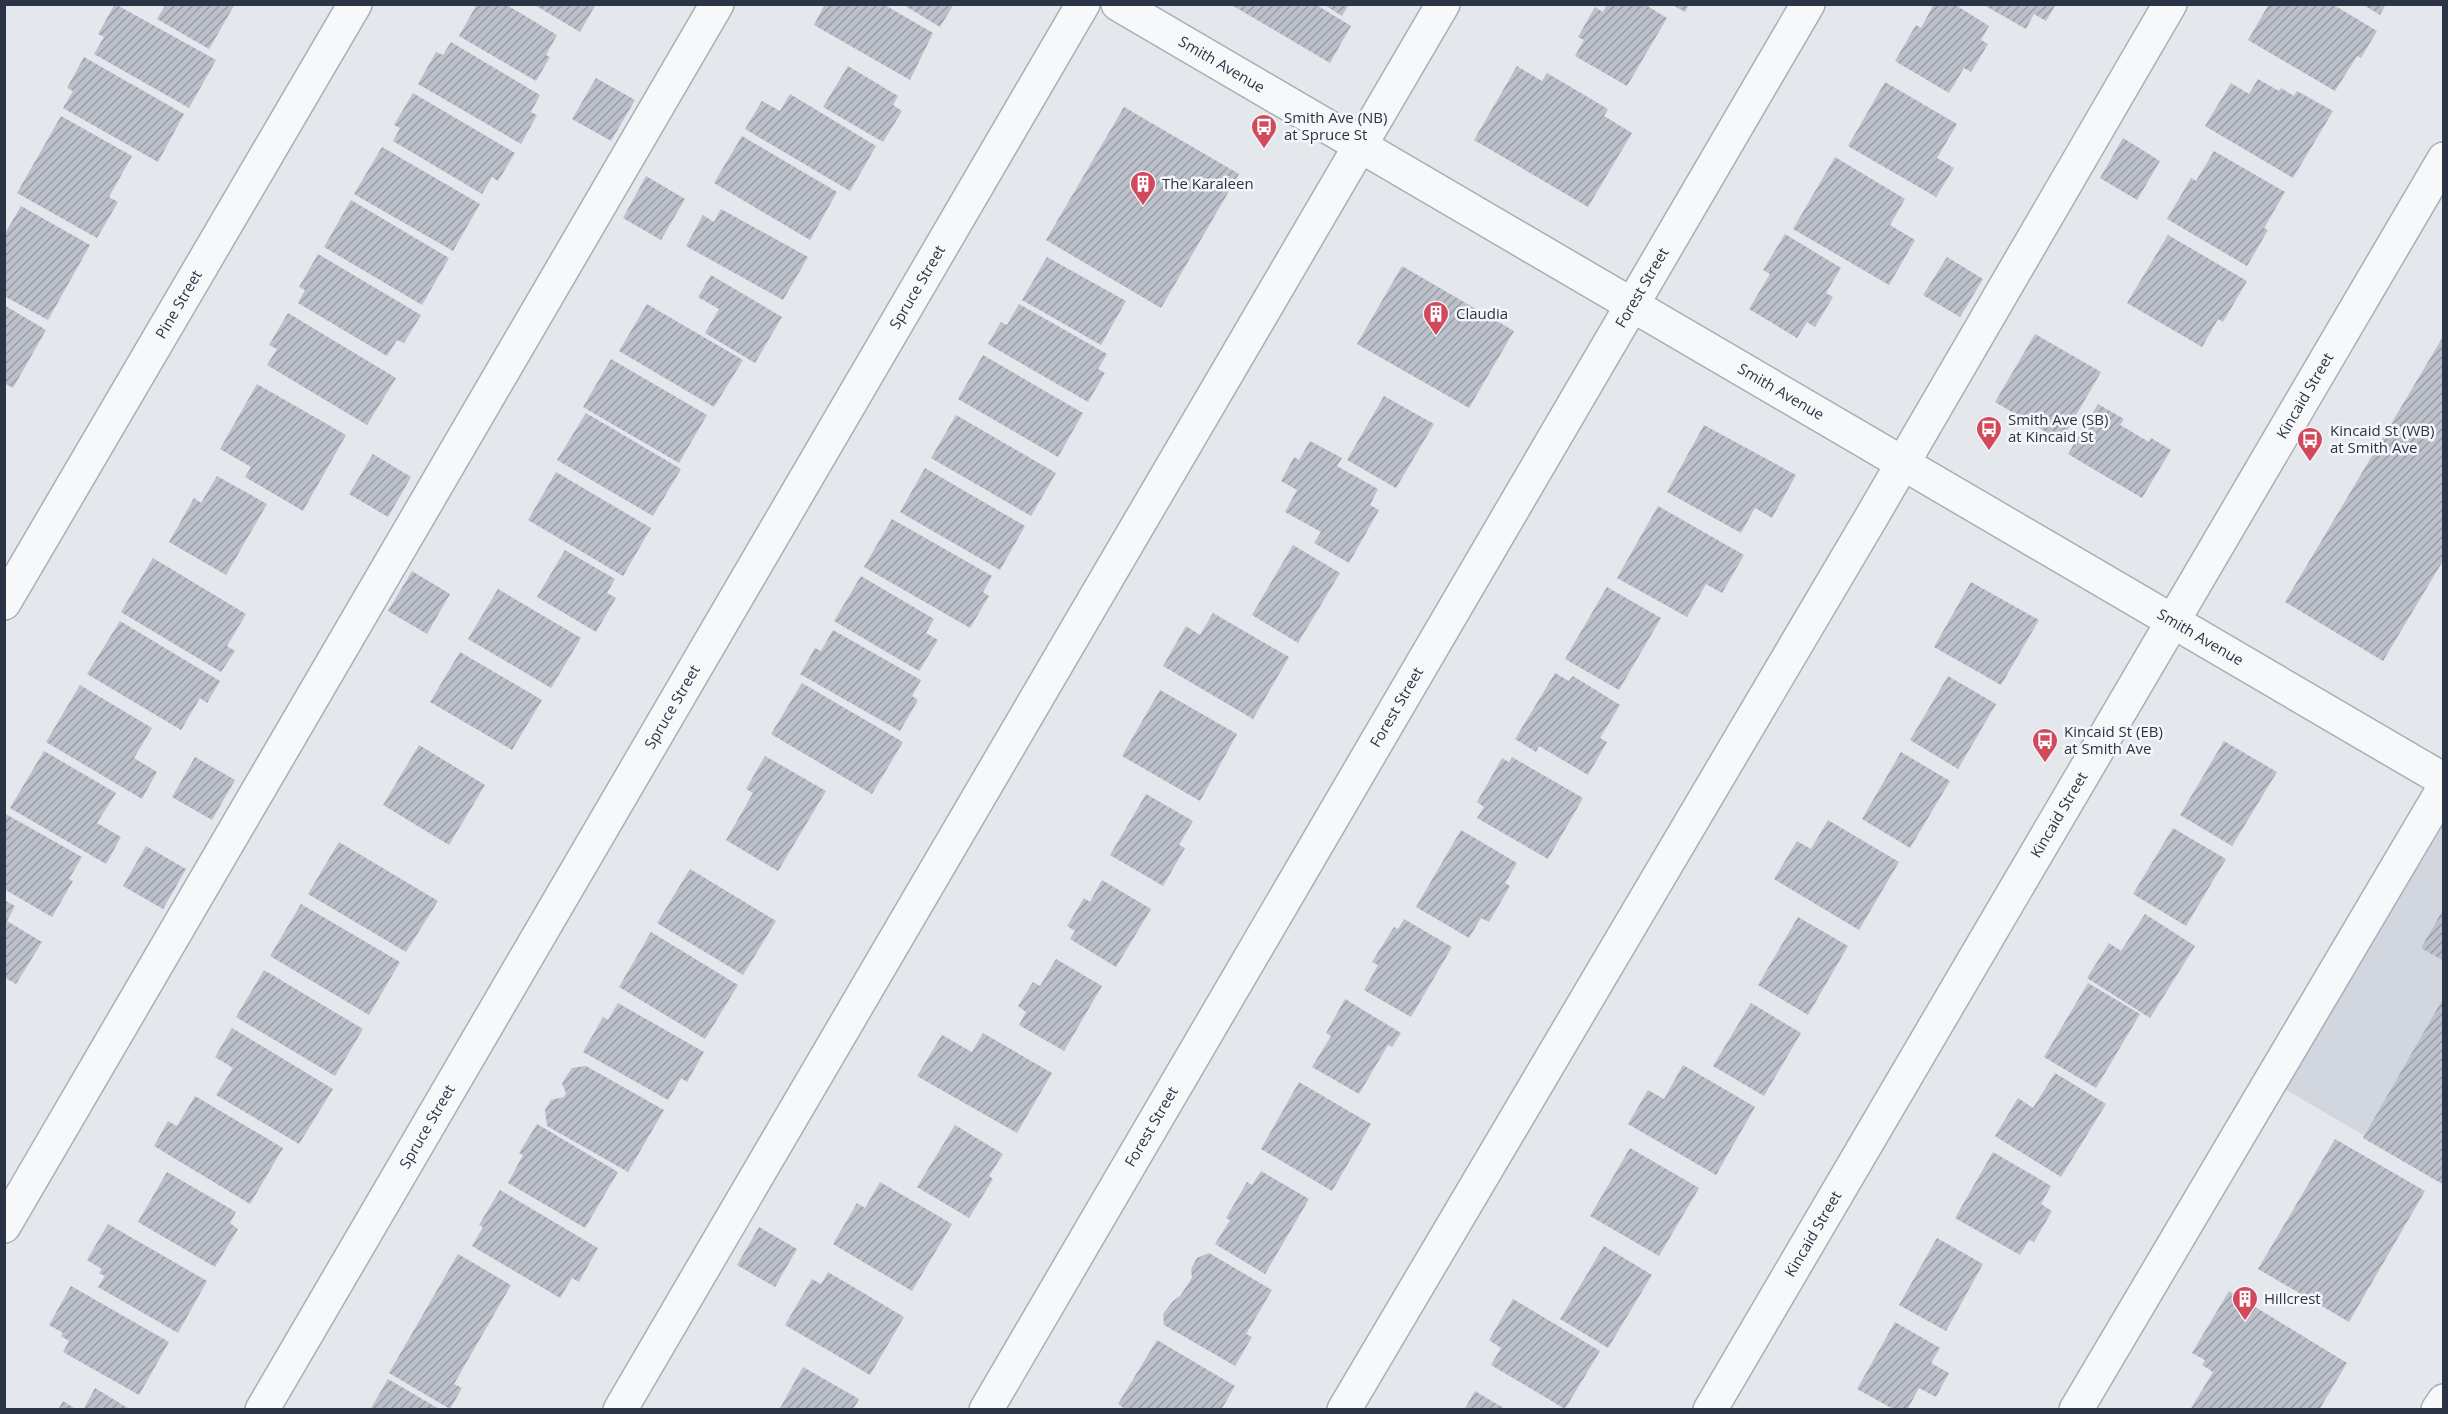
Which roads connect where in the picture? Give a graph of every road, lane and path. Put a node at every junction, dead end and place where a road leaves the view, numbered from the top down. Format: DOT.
graph roads {
  1 [pos="355,4"];
  2 [pos="717,4"];
  3 [pos="1083,4"];
  4 [pos="1118,4"];
  5 [pos="1443,4"];
  6 [pos="1808,4"];
  7 [pos="2170,4"];
  8 [pos="1361,146"];
  9 [pos="2442,164"];
  10 [pos="1631,304"];
  11 [pos="1902,463"];
  12 [pos="4,603"];
  13 [pos="2172,620"];
  14 [pos="2444,780"];
  15 [pos="2444,788"];
  16 [pos="4,1226"];
  17 [pos="2444,1401"];
  18 [pos="262,1410"];
  19 [pos="620,1410"];
  20 [pos="986,1410"];
  21 [pos="1344,1410"];
  22 [pos="1710,1410"];
  23 [pos="2076,1410"];
  24 [pos="2438,1410"];
  1 -- 12 [label="street, Pine Street"];
  2 -- 16 [label="street"];
  3 -- 18 [label="street, Spruce Street"];
  4 -- 8 [label="street, Smith Avenue"];
  5 -- 8 [label="street"];
  6 -- 10 [label="street, Forest Street"];
  7 -- 11 [label="street"];
  8 -- 10 [label="street, Smith Avenue"];
  8 -- 19 [label="street"];
  9 -- 13 [label="street, Kincaid Street"];
  10 -- 11 [label="street, Smith Avenue"];
  10 -- 20 [label="street, Forest Street"];
  11 -- 13 [label="street, Smith Avenue"];
  11 -- 21 [label="street"];
  13 -- 14 [label="street, Smith Avenue"];
  13 -- 22 [label="street, Kincaid Street"];
  15 -- 23 [label="street"];
  17 -- 24 [label="street"];
}
